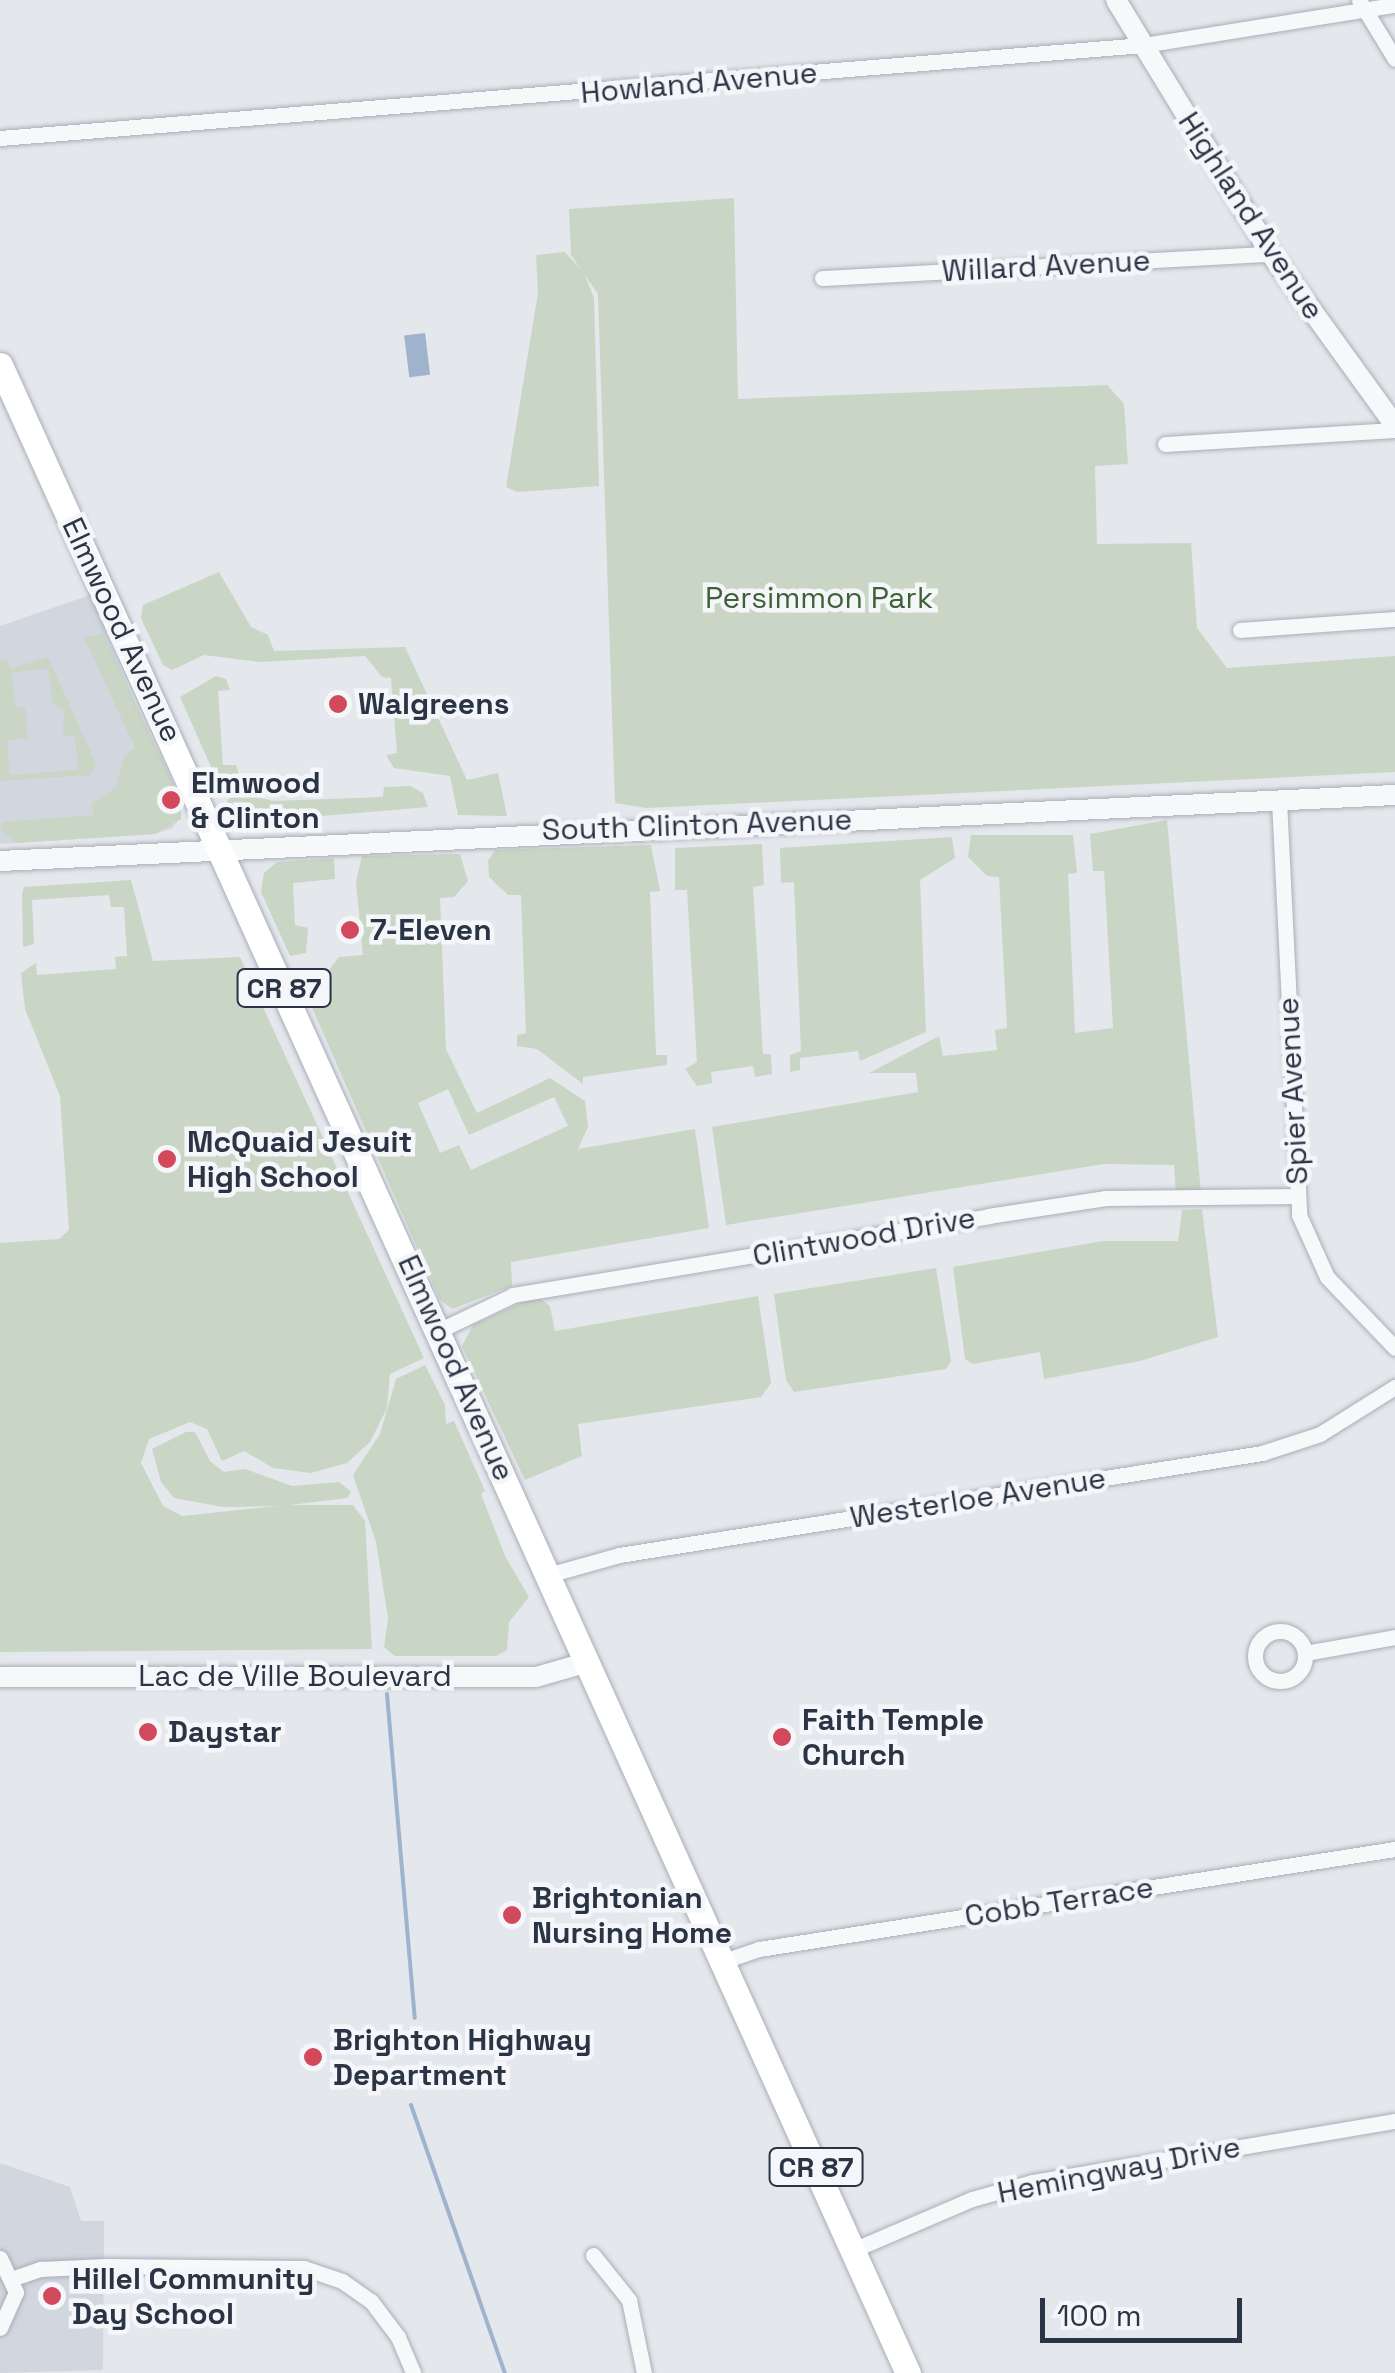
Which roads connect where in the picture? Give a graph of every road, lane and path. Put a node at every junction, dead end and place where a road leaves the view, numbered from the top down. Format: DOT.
graph roads {
  1 [pos="1116,0"];
  2 [pos="1362,5"];
  3 [pos="1395,5"];
  4 [pos="1144,46"];
  5 [pos="1395,58"];
  6 [pos="0,138"];
  7 [pos="1271,254"];
  8 [pos="822,278"];
  9 [pos="0,365"];
  10 [pos="1395,427"];
  11 [pos="1165,444"];
  12 [pos="1395,620"];
  13 [pos="1240,630"];
  14 [pos="1395,794"];
  15 [pos="1279,800"];
  16 [pos="220,846"];
  17 [pos="0,861"];
  18 [pos="1298,1196"];
  19 [pos="438,1330"];
  20 [pos="1395,1348"];
  21 [pos="1395,1386"];
  22 [pos="548,1575"];
  23 [pos="1395,1637"];
  24 [pos="1305,1653"];
  25 [pos="588,1662"];
  26 [pos="0,1677"];
  27 [pos="1395,1849"];
  28 [pos="724,1961"];
  29 [pos="1395,2121"];
  30 [pos="852,2250"];
  31 [pos="592,2255"];
  32 [pos="0,2258"];
  33 [pos="14,2278"];
  34 [pos="0,2328"];
  35 [pos="413,2373"];
  36 [pos="644,2373"];
  37 [pos="908,2373"];
  1 -- 4 [label="street, Highland Avenue"];
  2 -- 3 [label="street, Howland Avenue"];
  2 -- 4 [label="street, Howland Avenue"];
  2 -- 5 [label="street"];
  4 -- 6 [label="street, Howland Avenue"];
  4 -- 7 [label="street, Highland Avenue"];
  7 -- 8 [label="street, Willard Avenue"];
  7 -- 10 [label="street, Highland Avenue"];
  9 -- 16 [label="main road, Elmwood Avenue / CR 87"];
  10 -- 11 [label="street"];
  12 -- 13 [label="street"];
  14 -- 15 [label="street, South Clinton Avenue"];
  15 -- 16 [label="street, South Clinton Avenue"];
  15 -- 18 [label="street, Spier Avenue"];
  16 -- 17 [label="street, South Clinton Avenue"];
  16 -- 19 [label="main road, Elmwood Avenue / CR 87"];
  18 -- 19 [label="street, Clintwood Drive"];
  18 -- 20 [label="street, Spier Avenue"];
  19 -- 22 [label="main road, Elmwood Avenue / CR 87"];
  21 -- 22 [label="street, Westerloe Avenue"];
  22 -- 25 [label="main road, Elmwood Avenue / CR 87"];
  23 -- 24 [label="street"];
  25 -- 26 [label="street, Lac de Ville Boulevard"];
  25 -- 28 [label="main road, Elmwood Avenue / CR 87"];
  27 -- 28 [label="street, Cobb Terrace"];
  28 -- 30 [label="main road, Elmwood Avenue / CR 87"];
  29 -- 30 [label="street, Hemingway Drive"];
  30 -- 37 [label="main road, Elmwood Avenue / CR 87"];
  31 -- 36 [label="street"];
  32 -- 33 [label="street"];
  33 -- 34 [label="street"];
  33 -- 35 [label="street"];
}
